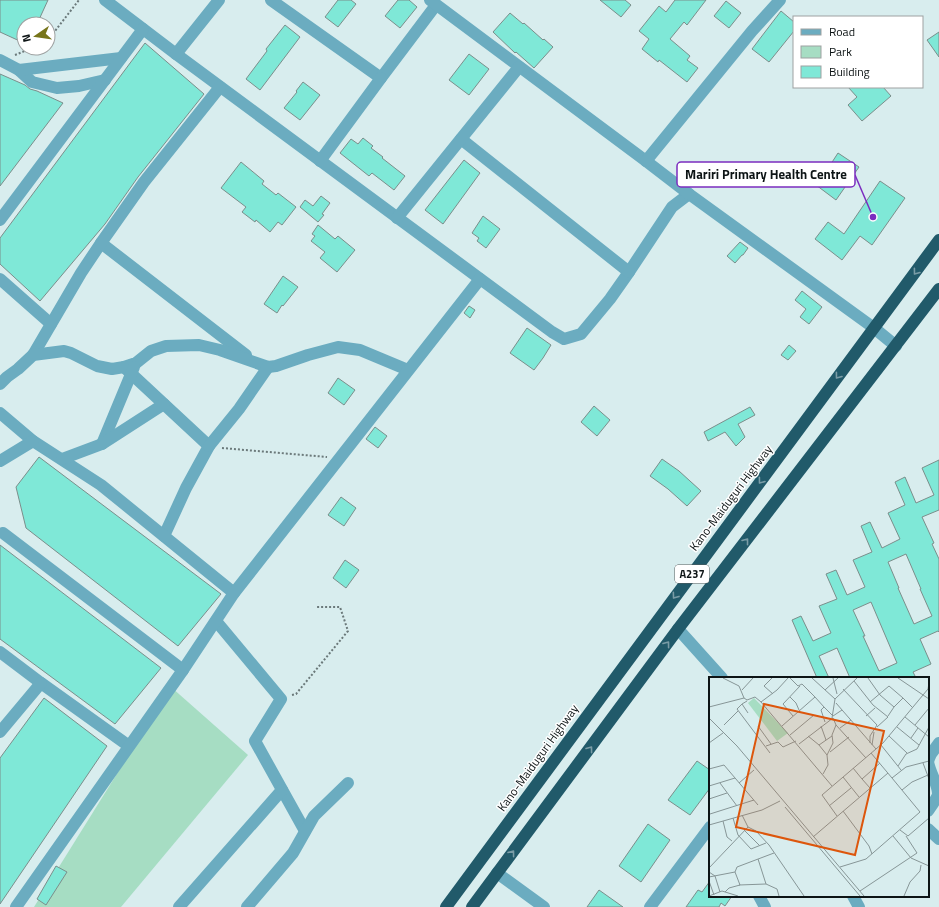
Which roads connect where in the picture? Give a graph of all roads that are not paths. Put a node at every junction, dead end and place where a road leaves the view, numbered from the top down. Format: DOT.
graph roads {
  1 [pos="105,0"];
  2 [pos="219,0"];
  3 [pos="271,0"];
  4 [pos="780,0"];
  5 [pos="433,2"];
  6 [pos="143,29"];
  7 [pos="176,54"];
  8 [pos="121,58"];
  9 [pos="0,61"];
  10 [pos="519,66"];
  11 [pos="19,70"];
  12 [pos="382,78"];
  13 [pos="105,80"];
  14 [pos="220,87"];
  15 [pos="461,139"];
  16 [pos="320,161"];
  17 [pos="646,161"];
  18 [pos="689,194"];
  19 [pos="397,218"];
  20 [pos="0,220"];
  21 [pos="939,240"];
  22 [pos="101,243"];
  23 [pos="629,272"];
  24 [pos="0,279"];
  25 [pos="480,279"];
  26 [pos="939,289"];
  27 [pos="51,324"];
  28 [pos="874,328"];
  29 [pos="896,346"];
  30 [pos="33,355"];
  31 [pos="255,362"];
  32 [pos="268,367"];
  33 [pos="131,368"];
  34 [pos="408,370"];
  35 [pos="0,384"];
  36 [pos="164,404"];
  37 [pos="0,413"];
  38 [pos="33,441"];
  39 [pos="102,444"];
  40 [pos="209,446"];
  41 [pos="62,460"];
  42 [pos="0,461"];
  43 [pos="3,533"];
  44 [pos="164,536"];
  45 [pos="234,593"];
  46 [pos="216,621"];
  47 [pos="678,629"];
  48 [pos="0,652"];
  49 [pos="183,670"];
  50 [pos="721,677"];
  51 [pos="41,683"];
  52 [pos="0,732"];
  53 [pos="939,743"];
  54 [pos="130,746"];
  55 [pos="929,759"];
  56 [pos="929,769"];
  57 [pos="348,784"];
  58 [pos="282,790"];
  59 [pos="929,809"];
  60 [pos="709,828"];
  61 [pos="929,830"];
  62 [pos="305,831"];
  63 [pos="939,839"];
  64 [pos="497,873"];
  65 [pos="760,897"];
  66 [pos="854,897"];
  67 [pos="540,906"];
  68 [pos="16,907"];
  69 [pos="179,907"];
  70 [pos="247,907"];
  71 [pos="446,907"];
  72 [pos="472,907"];
  73 [pos="650,907"];
  74 [pos="766,907"];
  75 [pos="859,907"];
  1 -- 6 [label="street"];
  2 -- 7 [label="street"];
  3 -- 12 [label="street"];
  4 -- 17 [label="street"];
  5 -- 10 [label="street"];
  5 -- 12 [label="street"];
  6 -- 7 [label="street"];
  6 -- 8 [label="street"];
  7 -- 14 [label="street"];
  8 -- 11 [label="street"];
  8 -- 13 [label="street"];
  9 -- 11 [label="street"];
  10 -- 15 [label="street"];
  10 -- 17 [label="street"];
  11 -- 13 [label="street"];
  12 -- 16 [label="street"];
  13 -- 20 [label="street"];
  14 -- 16 [label="street"];
  14 -- 22 [label="street"];
  15 -- 19 [label="street"];
  15 -- 23 [label="street"];
  16 -- 19 [label="street"];
  17 -- 18 [label="street"];
  18 -- 23 [label="street"];
  18 -- 28 [label="street"];
  19 -- 25 [label="street"];
  21 -- 28 [label="highway, Kano-Maiduguri Highway / A237, one-way"];
  22 -- 27 [label="street"];
  22 -- 31 [label="street"];
  23 -- 25 [label="street"];
  24 -- 27 [label="street"];
  25 -- 34 [label="street"];
  26 -- 29 [label="highway, A237"];
  27 -- 30 [label="street"];
  28 -- 29 [label="street"];
  28 -- 71 [label="highway, Kano-Maiduguri Highway / A237, one-way"];
  47 -- 29 [label="highway, A237, one-way"];
  30 -- 33 [label="street"];
  30 -- 35 [label="street"];
  31 -- 32 [label="street"];
  31 -- 33 [label="street"];
  32 -- 34 [label="street"];
  32 -- 40 [label="street"];
  33 -- 36 [label="street"];
  33 -- 39 [label="street"];
  34 -- 45 [label="street"];
  36 -- 39 [label="street"];
  36 -- 40 [label="street"];
  37 -- 38 [label="street"];
  38 -- 41 [label="street"];
  38 -- 42 [label="street"];
  39 -- 41 [label="street"];
  40 -- 44 [label="street"];
  41 -- 44 [label="street"];
  43 -- 49 [label="street"];
  44 -- 45 [label="street"];
  45 -- 46 [label="street"];
  46 -- 49 [label="street"];
  46 -- 58 [label="street"];
  47 -- 50 [label="street"];
  64 -- 47 [label="highway, A237, one-way"];
  48 -- 51 [label="street"];
  49 -- 54 [label="street"];
  51 -- 52 [label="street"];
  51 -- 54 [label="street"];
  53 -- 55 [label="street"];
  54 -- 68 [label="street"];
  56 -- 59 [label="street"];
  57 -- 62 [label="street"];
  58 -- 62 [label="street"];
  58 -- 69 [label="street"];
  60 -- 73 [label="street"];
  61 -- 63 [label="street"];
  62 -- 70 [label="street"];
  64 -- 67 [label="street"];
  64 -- 72 [label="highway, A237"];
  65 -- 74 [label="street"];
  66 -- 75 [label="street"];
}
